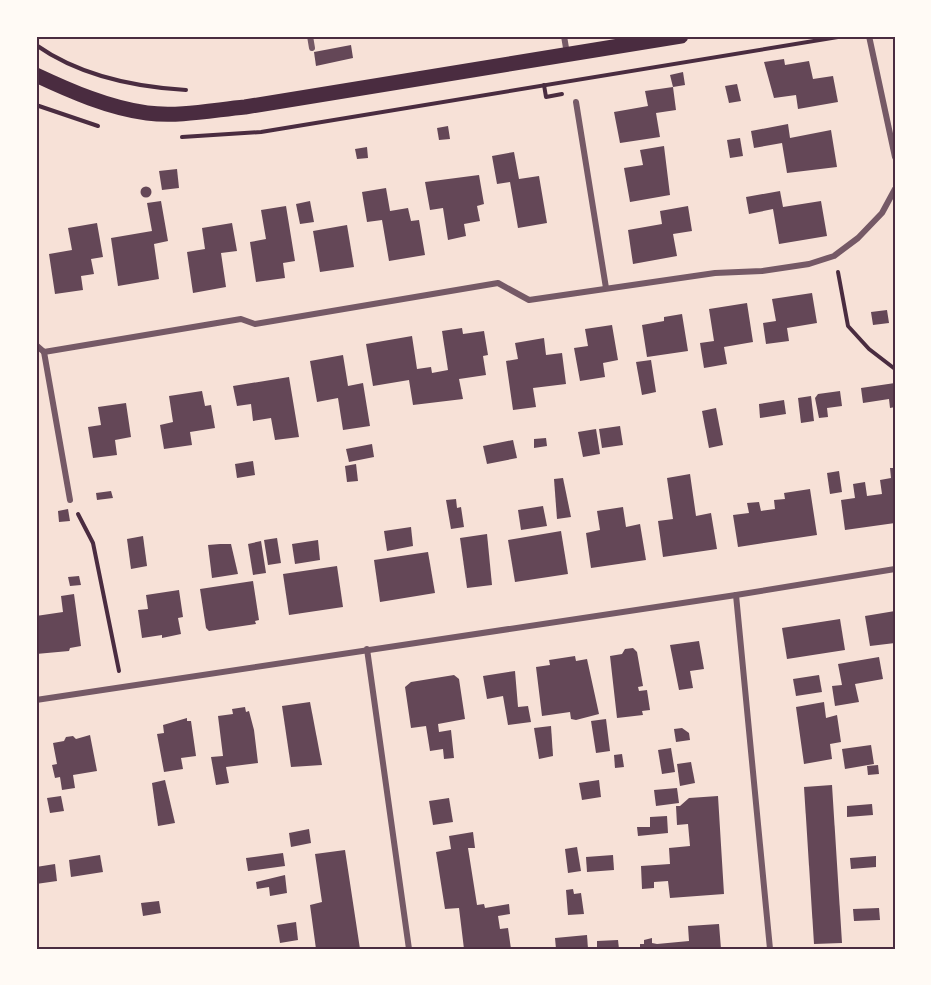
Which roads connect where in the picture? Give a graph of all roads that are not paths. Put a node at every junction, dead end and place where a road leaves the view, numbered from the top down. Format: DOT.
graph roads {
  1 [pos="310,36"];
  2 [pos="564,36"];
  3 [pos="681,36"];
  4 [pos="869,36"];
  5 [pos="312,48"];
  6 [pos="567,55"];
  7 [pos="36,75"];
  8 [pos="576,102"];
  9 [pos="895,154"];
  10 [pos="895,189"];
  11 [pos="606,288"];
  12 [pos="36,345"];
  13 [pos="44,352"];
  14 [pos="70,500"];
  15 [pos="895,569"];
  16 [pos="736,595"];
  17 [pos="367,649"];
  18 [pos="36,700"];
  19 [pos="409,949"];
  20 [pos="770,949"];
  1 -- 5 [label="street"];
  2 -- 6 [label="street"];
  3 -- 6 [label="main road"];
  4 -- 9 [label="street"];
  6 -- 7 [label="main road"];
  8 -- 11 [label="street"];
  10 -- 11 [label="street"];
  11 -- 13 [label="street"];
  12 -- 13 [label="street"];
  13 -- 14 [label="street"];
  15 -- 16 [label="street"];
  16 -- 17 [label="street"];
  16 -- 20 [label="street"];
  17 -- 18 [label="street"];
  17 -- 19 [label="street"];
}
